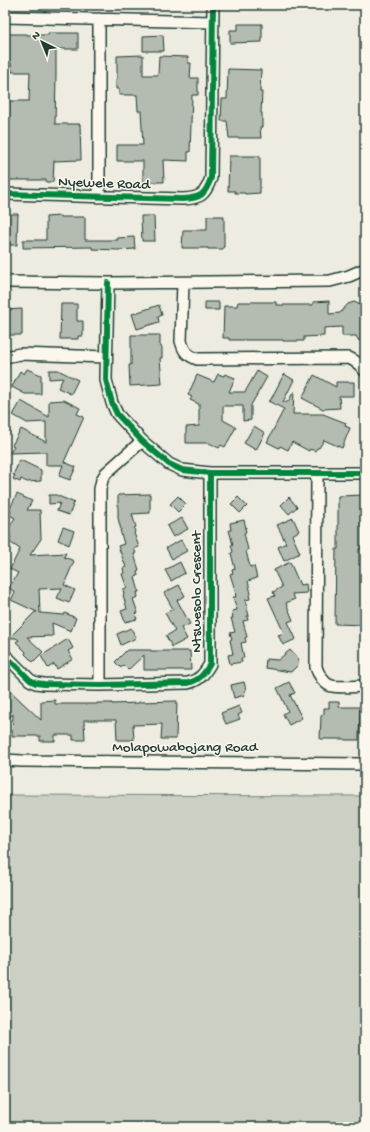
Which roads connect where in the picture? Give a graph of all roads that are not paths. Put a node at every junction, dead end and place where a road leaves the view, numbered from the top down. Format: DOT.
graph roads {
  1 [pos="214,5"];
  2 [pos="5,17"];
  3 [pos="99,19"];
  4 [pos="213,22"];
  5 [pos="5,194"];
  6 [pos="99,197"];
  7 [pos="365,269"];
  8 [pos="5,282"];
  9 [pos="108,283"];
  10 [pos="183,283"];
  11 [pos="5,357"];
  12 [pos="106,357"];
  13 [pos="365,371"];
  14 [pos="142,441"];
  15 [pos="210,473"];
  16 [pos="365,473"];
  17 [pos="316,474"];
  18 [pos="5,655"];
  19 [pos="100,685"];
  20 [pos="365,686"];
  21 [pos="5,760"];
  22 [pos="365,764"];
  1 -- 4 [label="street"];
  2 -- 3 [label="street"];
  3 -- 4 [label="street"];
  3 -- 6 [label="street"];
  4 -- 6 [label="street, Nyewele Road"];
  5 -- 6 [label="street, Nyewele Road"];
  7 -- 10 [label="street"];
  8 -- 9 [label="street"];
  9 -- 10 [label="street"];
  9 -- 12 [label="street"];
  10 -- 13 [label="street"];
  11 -- 12 [label="street"];
  12 -- 14 [label="street"];
  14 -- 15 [label="street"];
  14 -- 19 [label="street"];
  15 -- 17 [label="street"];
  15 -- 19 [label="street, Ntswesolo Crescent"];
  16 -- 17 [label="street"];
  17 -- 20 [label="street"];
  18 -- 19 [label="street, Ntswesolo Crescent"];
  21 -- 22 [label="street, Molapowabojang Road"];
}
